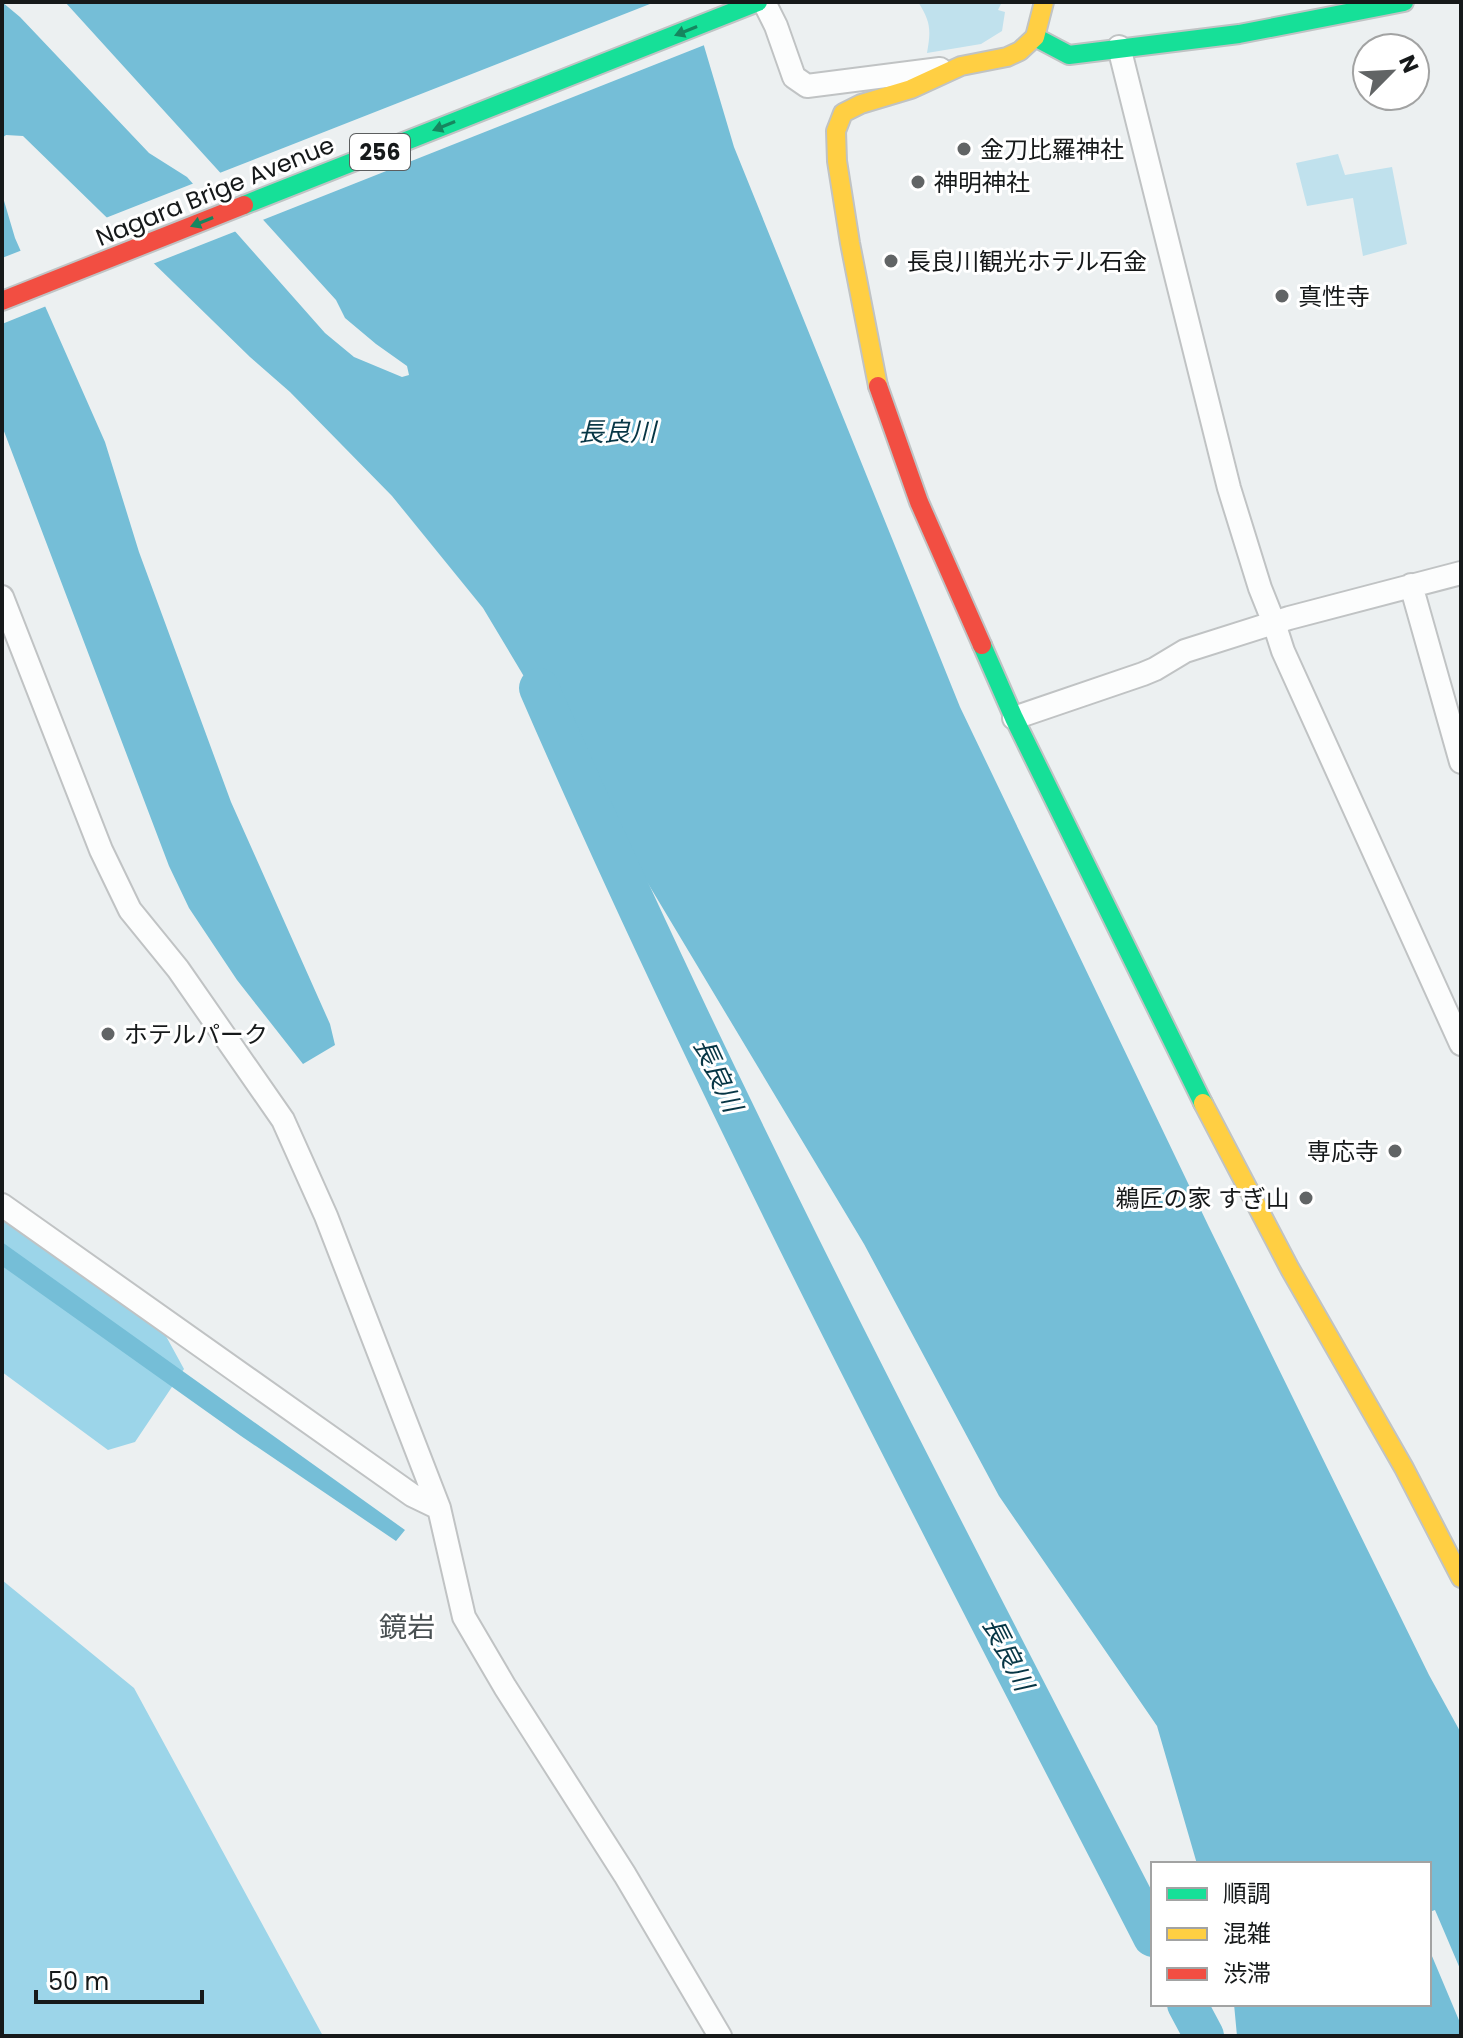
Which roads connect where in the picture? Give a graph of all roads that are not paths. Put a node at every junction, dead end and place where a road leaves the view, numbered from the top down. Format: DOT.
graph roads {
  1 [pos="710,2"];
  2 [pos="761,2"];
  3 [pos="1044,2"];
  4 [pos="1404,2"];
  5 [pos="1035,37"];
  6 [pos="1119,47"];
  7 [pos="961,66"];
  8 [pos="120,235"];
  9 [pos="2,301"];
  10 [pos="1461,573"];
  11 [pos="1411,585"];
  12 [pos="4,609"];
  13 [pos="1274,623"];
  14 [pos="1014,718"];
  15 [pos="1461,762"];
  16 [pos="1461,1044"];
  17 [pos="2,1205"];
  18 [pos="439,1508"];
  19 [pos="1461,1578"];
  20 [pos="720,2036"];
  1 -- 8 [label="main road, Nagara Brige Avenue / 256"];
  2 -- 7 [label="street"];
  2 -- 9 [label="main road, Nagara Brige Avenue / 256, one-way"];
  3 -- 5 [label="main road"];
  4 -- 6 [label="main road"];
  5 -- 6 [label="main road"];
  5 -- 7 [label="main road"];
  6 -- 13 [label="street"];
  7 -- 14 [label="main road"];
  10 -- 11 [label="street"];
  11 -- 13 [label="street"];
  11 -- 15 [label="street"];
  12 -- 18 [label="street"];
  13 -- 14 [label="street"];
  13 -- 16 [label="street"];
  14 -- 19 [label="main road"];
  17 -- 18 [label="street"];
  18 -- 20 [label="street"];
}
